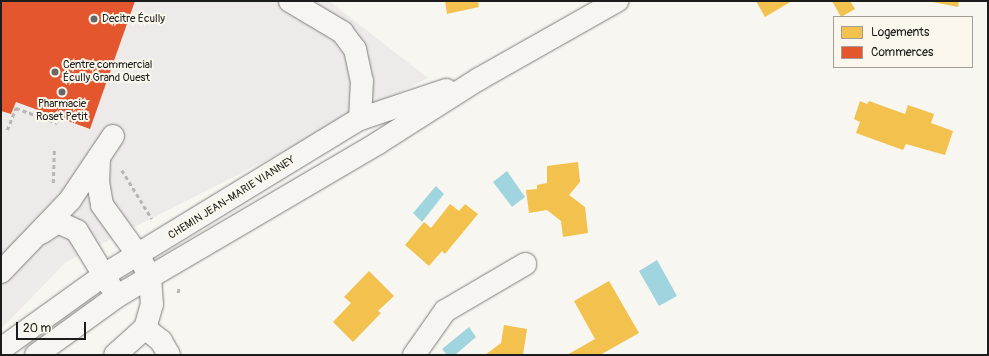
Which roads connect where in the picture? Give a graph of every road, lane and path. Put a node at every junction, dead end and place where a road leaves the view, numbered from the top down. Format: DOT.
graph roads {
  1 [pos="290,1"];
  2 [pos="617,1"];
  3 [pos="479,79"];
  4 [pos="360,119"];
  5 [pos="57,123"];
  6 [pos="7,130"];
  7 [pos="113,136"];
  8 [pos="54,148"];
  9 [pos="99,157"];
  10 [pos="119,165"];
  11 [pos="61,195"];
  12 [pos="102,205"];
  13 [pos="153,220"];
  14 [pos="34,238"];
  15 [pos="138,255"];
  16 [pos="526,264"];
  17 [pos="1,272"];
  18 [pos="104,276"];
  19 [pos="150,277"];
  20 [pos="116,297"];
  21 [pos="145,328"];
  22 [pos="1,349"];
  23 [pos="36,355"];
  24 [pos="115,355"];
  25 [pos="169,355"];
  26 [pos="414,355"];
  1 -- 4 [label="street"];
  2 -- 3 [label="street, CHEMIN JEAN-MARIE VIANNEY"];
  3 -- 4 [label="street, CHEMIN JEAN-MARIE VIANNEY"];
  3 -- 19 [label="street, CHEMIN JEAN-MARIE VIANNEY"];
  4 -- 15 [label="street, CHEMIN JEAN-MARIE VIANNEY"];
  5 -- 6 [label="path"];
  7 -- 9 [label="street"];
  8 -- 11 [label="path"];
  9 -- 11 [label="street"];
  9 -- 12 [label="street"];
  10 -- 13 [label="path"];
  11 -- 12 [label="street"];
  11 -- 14 [label="street"];
  12 -- 15 [label="street"];
  14 -- 17 [label="street"];
  14 -- 18 [label="street"];
  15 -- 18 [label="street, CHEMIN JEAN-MARIE VIANNEY"];
  15 -- 19 [label="street"];
  16 -- 26 [label="street"];
  18 -- 20 [label="street"];
  18 -- 22 [label="street, CHEMIN JEAN-MARIE VIANNEY"];
  19 -- 20 [label="street, CHEMIN JEAN-MARIE VIANNEY"];
  19 -- 21 [label="street"];
  20 -- 23 [label="street, CHEMIN JEAN-MARIE VIANNEY"];
  21 -- 24 [label="street"];
  21 -- 25 [label="street"];
}
